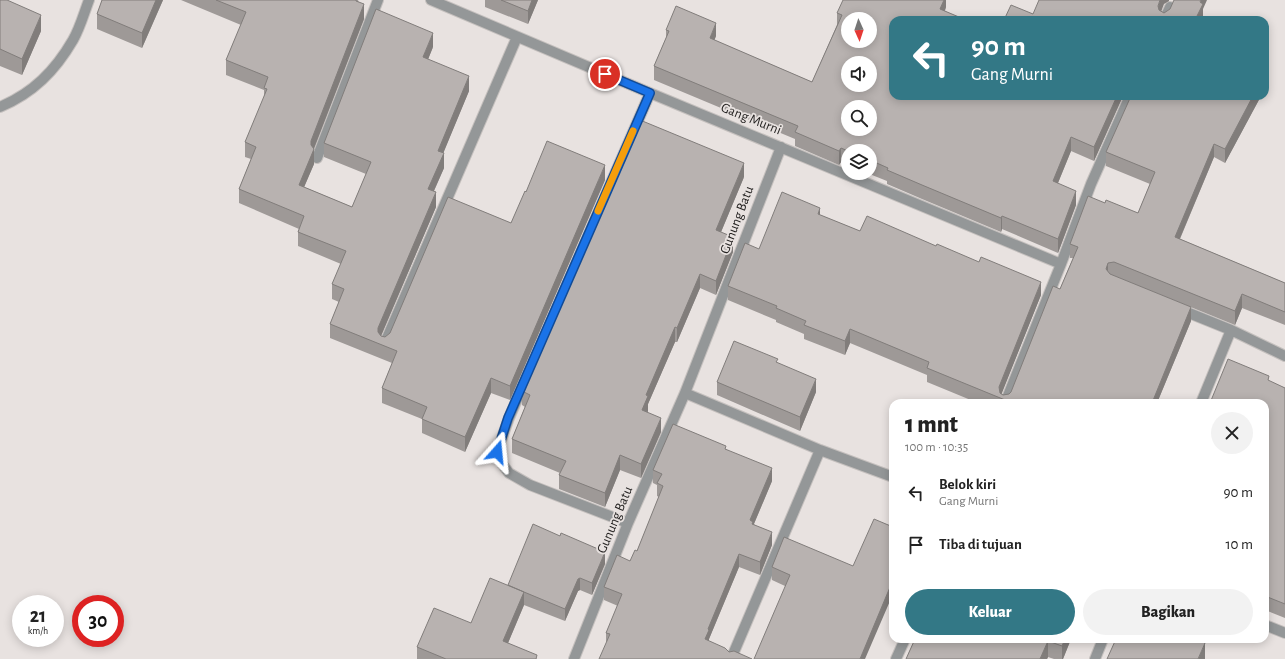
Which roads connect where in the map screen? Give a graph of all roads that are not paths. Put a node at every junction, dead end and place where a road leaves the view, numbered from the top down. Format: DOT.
graph roads {
  1 [pos="89,0"];
  2 [pos="378,0"];
  3 [pos="431,0"];
  4 [pos="1170,7"];
  5 [pos="1166,16"];
  6 [pos="517,37"];
  7 [pos="650,93"];
  8 [pos="1128,100"];
  9 [pos="0,107"];
  10 [pos="781,147"];
  11 [pos="318,158"];
  12 [pos="1061,264"];
  13 [pos="1168,305"];
  14 [pos="1231,330"];
  15 [pos="384,345"];
  16 [pos="1285,356"];
  17 [pos="685,393"];
  18 [pos="1007,399"];
  19 [pos="1203,399"];
  20 [pos="820,450"];
  21 [pos="889,476"];
  22 [pos="628,524"];
  23 [pos="1269,627"];
  24 [pos="1285,633"];
  25 [pos="903,643"];
  26 [pos="1101,643"];
  27 [pos="574,659"];
  28 [pos="731,659"];
  29 [pos="896,659"];
  30 [pos="1095,659"];
  1 -- 9 [label="street"];
  2 -- 11 [label="street"];
  3 -- 6 [label="street, Gang Murni"];
  4 -- 5 [label="street"];
  6 -- 7 [label="street, Gang Murni"];
  6 -- 15 [label="street"];
  7 -- 10 [label="street, Gang Murni"];
  7 -- 22 [label="street"];
  8 -- 12 [label="street"];
  10 -- 12 [label="street, Gang Murni"];
  10 -- 17 [label="street, Gunung Batu"];
  12 -- 18 [label="street"];
  13 -- 14 [label="street"];
  14 -- 16 [label="street"];
  14 -- 19 [label="street"];
  17 -- 20 [label="street"];
  17 -- 22 [label="street, Gunung Batu"];
  20 -- 21 [label="street"];
  20 -- 28 [label="street"];
  22 -- 27 [label="street, Gunung Batu"];
  23 -- 24 [label="street"];
  25 -- 29 [label="street"];
  26 -- 30 [label="street"];
}
